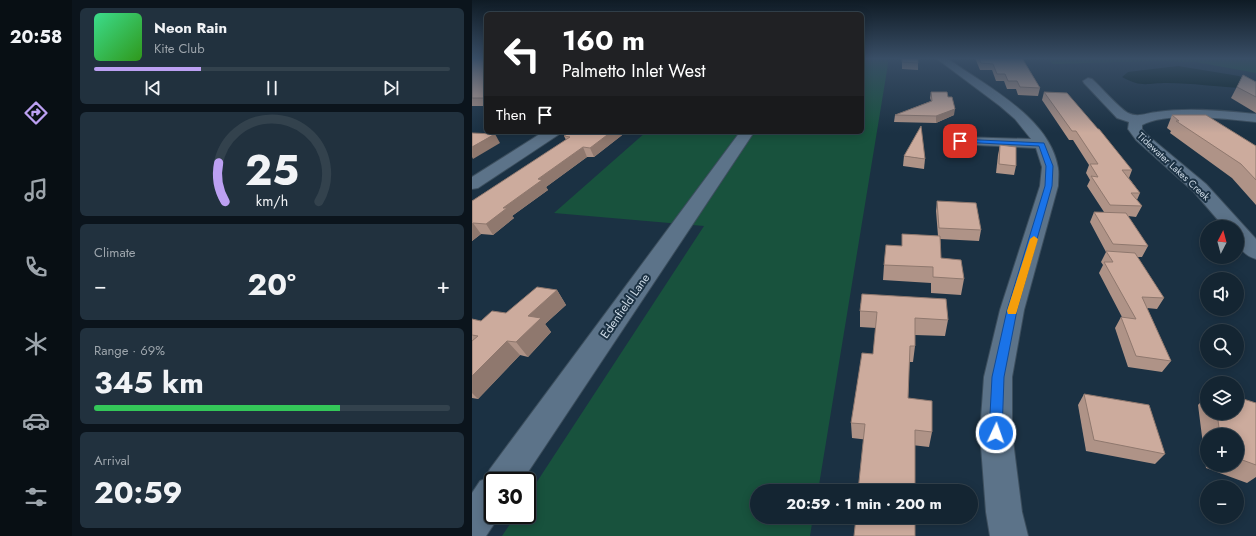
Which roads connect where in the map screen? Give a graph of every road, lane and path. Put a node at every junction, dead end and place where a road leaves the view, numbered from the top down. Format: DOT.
graph roads {
  1 [pos="975,83"];
  2 [pos="1087,83"];
  3 [pos="1256,118"];
  4 [pos="1138,121"];
  5 [pos="550,134"];
  6 [pos="746,134"];
  7 [pos="960,141"];
  8 [pos="1042,144"];
  9 [pos="475,180"];
  10 [pos="1228,220"];
  11 [pos="1244,238"];
  12 [pos="1256,252"];
  13 [pos="508,472"];
  14 [pos="484,507"];
  15 [pos="472,524"];
  16 [pos="1009,536"];
  1 -- 8 [label="street"];
  2 -- 4 [label="street"];
  3 -- 4 [label="street, Tidewater Lakes Creek"];
  4 -- 10 [label="street, Tidewater Lakes Creek"];
  5 -- 9 [label="street"];
  6 -- 13 [label="street, Edenfield Lane"];
  7 -- 8 [label="street"];
  8 -- 16 [label="street"];
  11 -- 12 [label="street"];
  14 -- 15 [label="street"];
}
